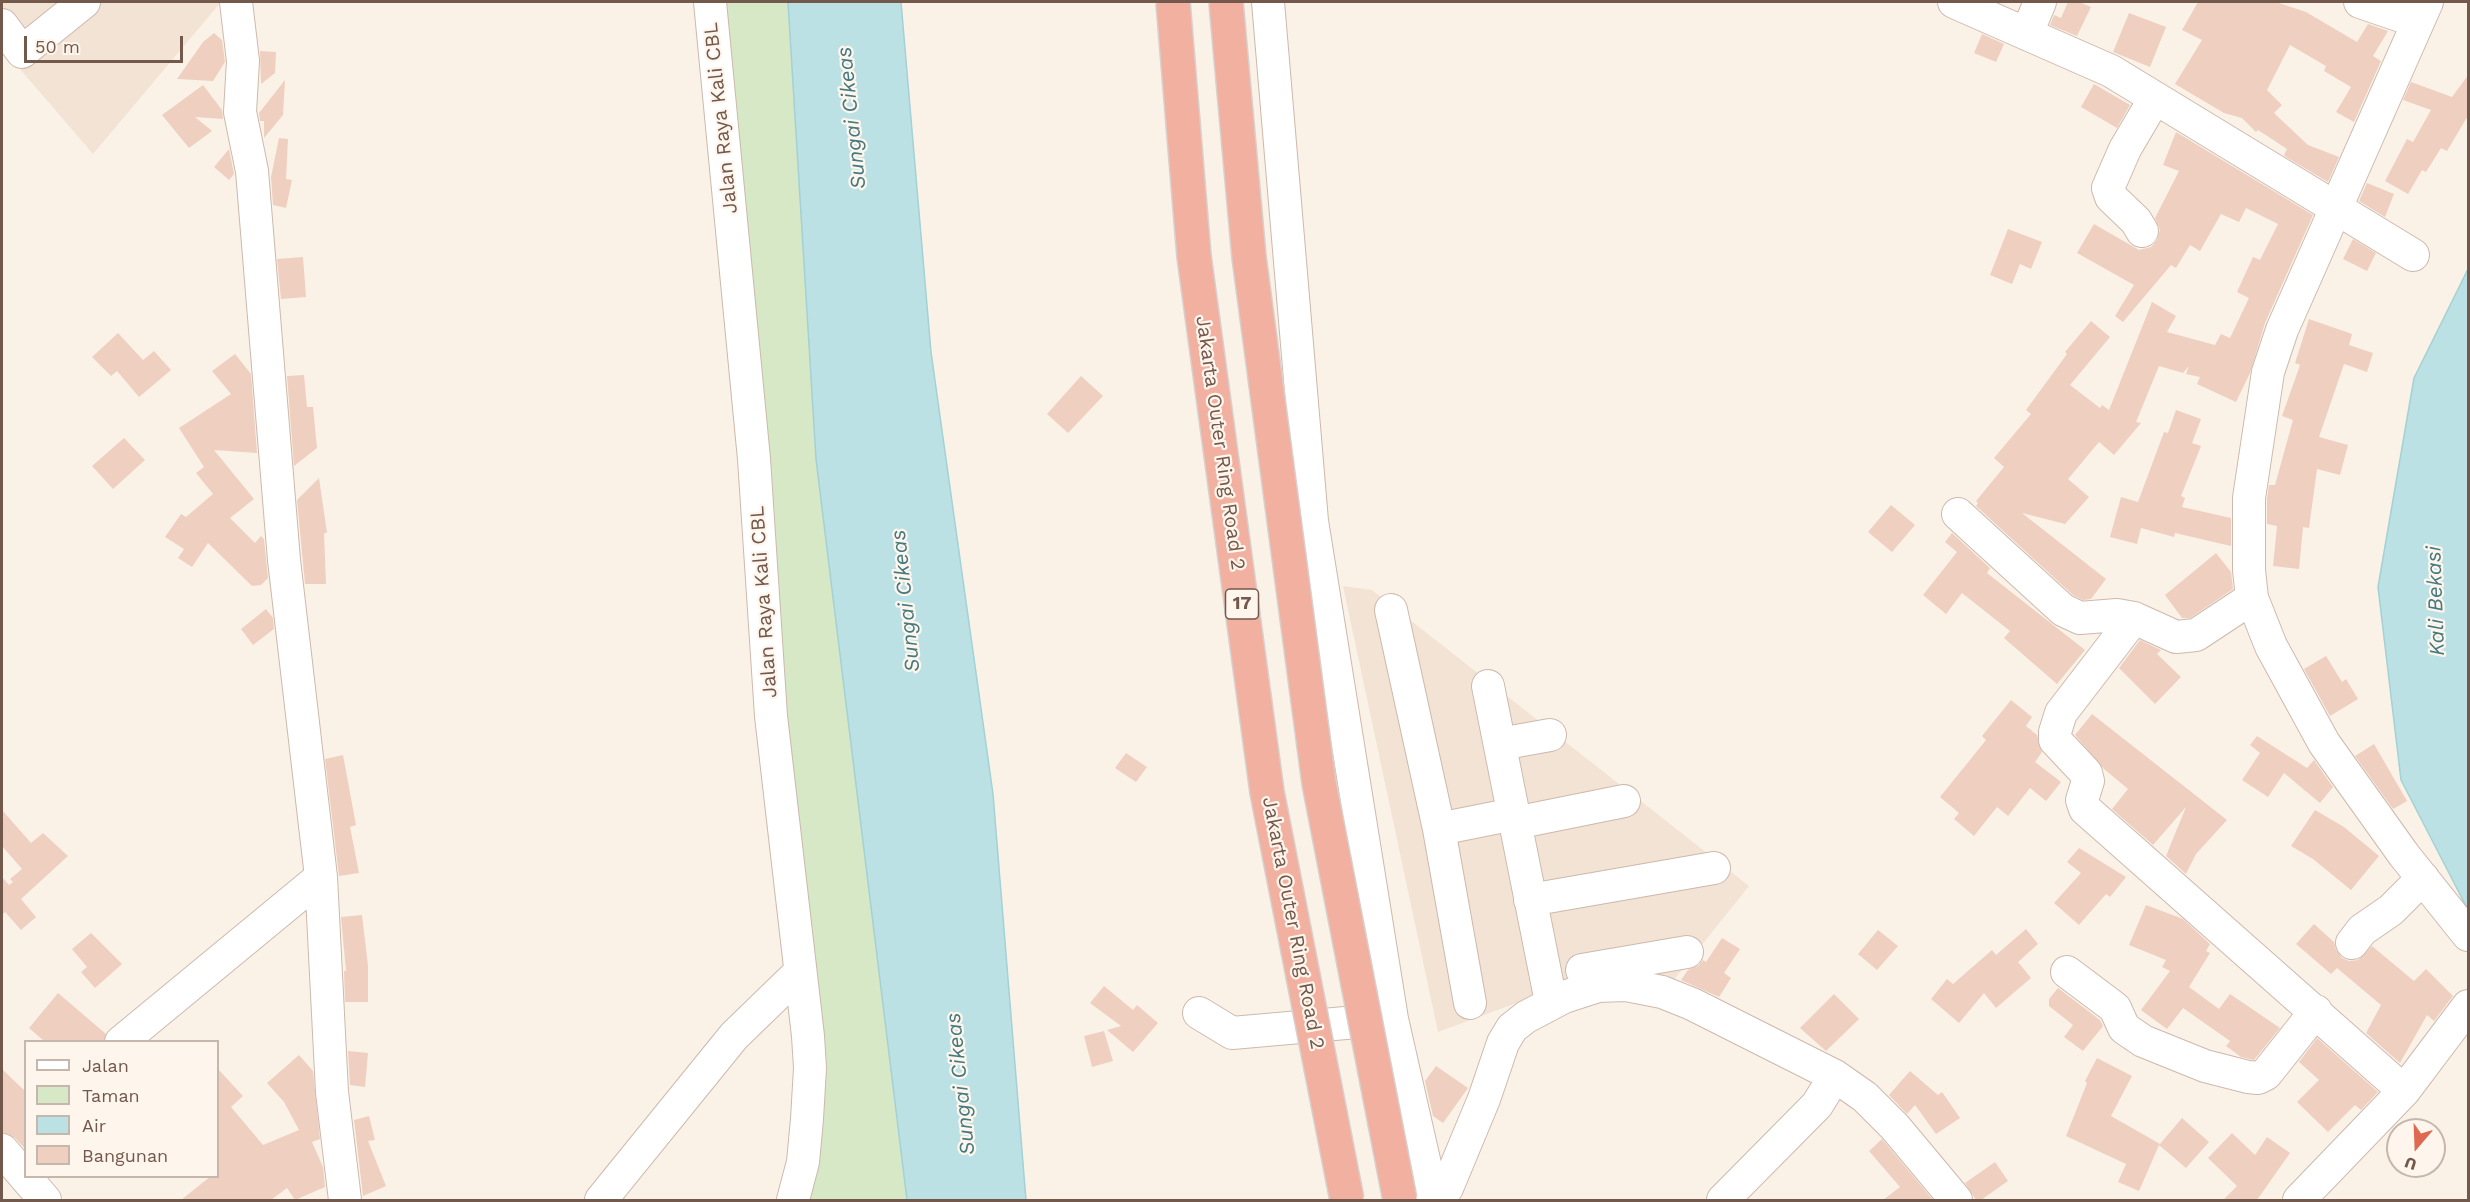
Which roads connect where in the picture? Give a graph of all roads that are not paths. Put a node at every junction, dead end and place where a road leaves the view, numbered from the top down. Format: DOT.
graph roads {
  1 [pos="84,2"];
  2 [pos="236,2"];
  3 [pos="710,2"];
  4 [pos="1173,2"];
  5 [pos="1226,2"];
  6 [pos="1268,2"];
  7 [pos="1954,2"];
  8 [pos="2040,2"];
  9 [pos="2360,2"];
  10 [pos="2421,11"];
  11 [pos="2,25"];
  12 [pos="2026,33"];
  13 [pos="2155,98"];
  14 [pos="2336,210"];
  15 [pos="2142,231"];
  16 [pos="2413,255"];
  17 [pos="1958,514"];
  18 [pos="2252,598"];
  19 [pos="1391,610"];
  20 [pos="2134,618"];
  21 [pos="1488,686"];
  22 [pos="1550,735"];
  23 [pos="1500,744"];
  24 [pos="1624,801"];
  25 [pos="1514,819"];
  26 [pos="1440,829"];
  27 [pos="1714,868"];
  28 [pos="321,877"];
  29 [pos="2423,878"];
  30 [pos="1530,900"];
  31 [pos="2469,935"];
  32 [pos="2352,943"];
  33 [pos="1687,952"];
  34 [pos="800,972"];
  35 [pos="2067,972"];
  36 [pos="1548,989"];
  37 [pos="1470,1003"];
  38 [pos="2469,1006"];
  39 [pos="2316,1011"];
  40 [pos="1199,1013"];
  41 [pos="1392,1019"];
  42 [pos="122,1040"];
  43 [pos="1835,1076"];
  44 [pos="2404,1091"];
  45 [pos="11,1147"];
  46 [pos="24,1167"];
  47 [pos="31,1178"];
  48 [pos="45,1200"];
  49 [pos="345,1200"];
  50 [pos="601,1200"];
  51 [pos="793,1200"];
  52 [pos="1347,1200"];
  53 [pos="1400,1200"];
  54 [pos="1723,1200"];
  55 [pos="1956,1200"];
  56 [pos="2299,1200"];
  1 -- 11 [label="street"];
  2 -- 28 [label="street"];
  3 -- 34 [label="street, Jalan Raya Kali CBL"];
  4 -- 52 [label="highway, Jakarta Outer Ring Road 2 / 17, bridge"];
  5 -- 53 [label="highway, bridge"];
  6 -- 41 [label="street"];
  7 -- 12 [label="street"];
  8 -- 12 [label="street"];
  9 -- 10 [label="street"];
  10 -- 14 [label="street"];
  12 -- 13 [label="street"];
  13 -- 14 [label="street"];
  13 -- 15 [label="street"];
  14 -- 16 [label="street"];
  14 -- 18 [label="street"];
  17 -- 20 [label="street"];
  18 -- 20 [label="street"];
  18 -- 29 [label="street"];
  19 -- 26 [label="street"];
  20 -- 39 [label="street"];
  21 -- 23 [label="street"];
  22 -- 23 [label="street"];
  23 -- 25 [label="street"];
  24 -- 25 [label="street"];
  25 -- 26 [label="street"];
  25 -- 30 [label="street"];
  26 -- 37 [label="street"];
  27 -- 30 [label="street"];
  28 -- 42 [label="street"];
  28 -- 49 [label="street"];
  29 -- 31 [label="street"];
  29 -- 32 [label="street"];
  30 -- 36 [label="street"];
  33 -- 36 [label="street"];
  34 -- 50 [label="street"];
  34 -- 51 [label="street, Jalan Raya Kali CBL"];
  35 -- 39 [label="street"];
  36 -- 41 [label="street"];
  36 -- 43 [label="street"];
  38 -- 44 [label="street"];
  39 -- 44 [label="street"];
  40 -- 41 [label="street"];
  43 -- 54 [label="street"];
  43 -- 55 [label="street"];
  44 -- 56 [label="street"];
  45 -- 46 [label="street"];
  47 -- 48 [label="street"];
}
